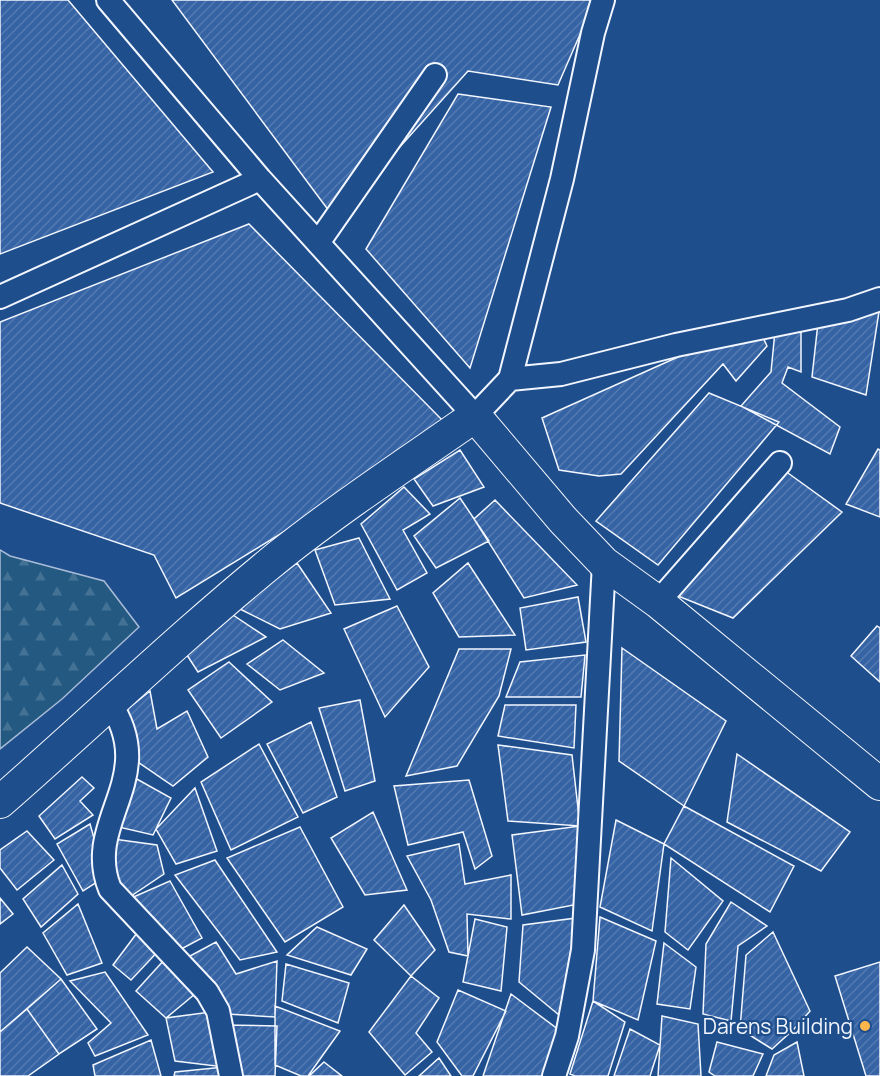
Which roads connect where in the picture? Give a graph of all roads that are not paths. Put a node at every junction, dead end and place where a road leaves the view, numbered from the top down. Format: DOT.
graph roads {
  1 [pos="603,0"];
  2 [pos="110,1"];
  3 [pos="435,75"];
  4 [pos="260,179"];
  5 [pos="318,243"];
  6 [pos="0,297"];
  7 [pos="880,299"];
  8 [pos="510,379"];
  9 [pos="475,416"];
  10 [pos="780,463"];
  11 [pos="604,563"];
  12 [pos="658,602"];
  13 [pos="110,702"];
  14 [pos="880,784"];
  15 [pos="0,802"];
  16 [pos="231,1076"];
  17 [pos="554,1076"];
  1 -- 8 [label="street"];
  2 -- 4 [label="street"];
  3 -- 5 [label="street"];
  4 -- 5 [label="street"];
  4 -- 6 [label="street"];
  5 -- 9 [label="street"];
  7 -- 8 [label="street"];
  8 -- 9 [label="street"];
  9 -- 11 [label="street"];
  9 -- 13 [label="street"];
  10 -- 12 [label="street"];
  11 -- 12 [label="street"];
  11 -- 17 [label="street"];
  12 -- 14 [label="street"];
  13 -- 15 [label="street"];
  13 -- 16 [label="street"];
}
